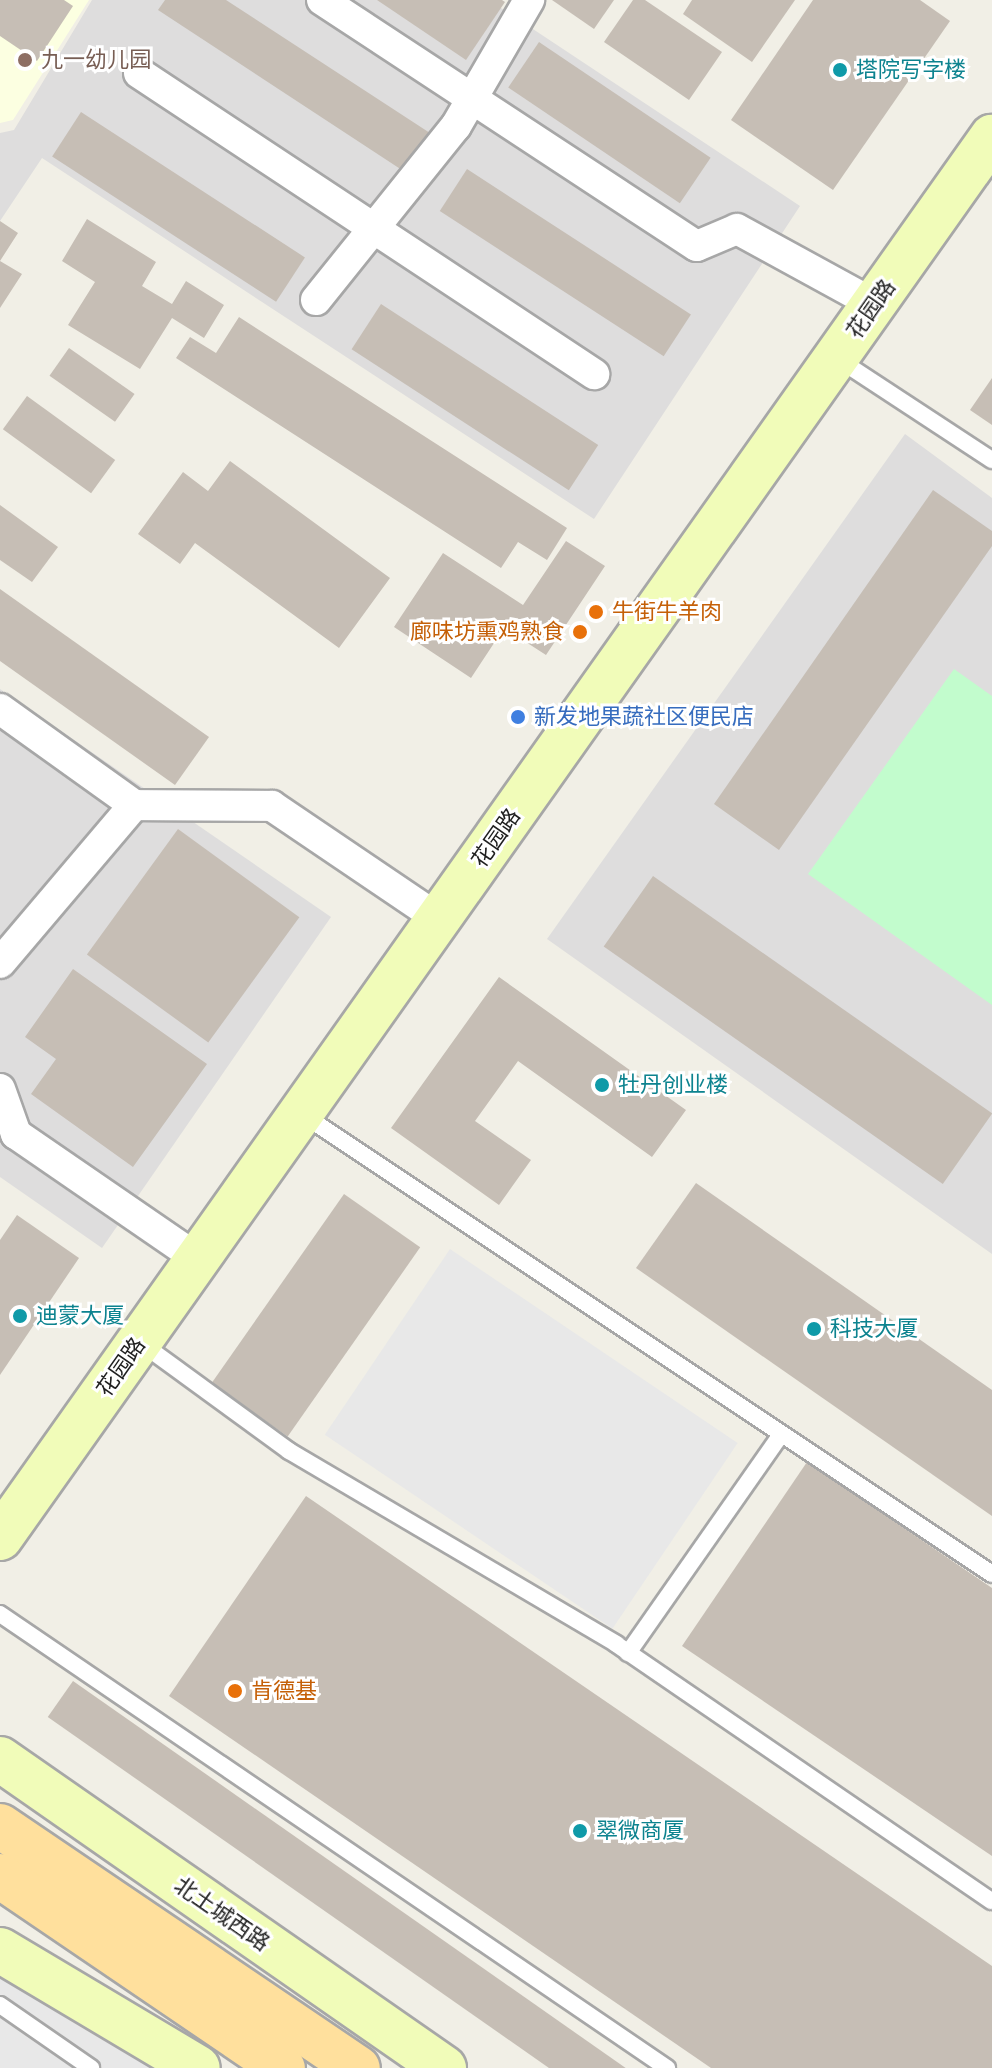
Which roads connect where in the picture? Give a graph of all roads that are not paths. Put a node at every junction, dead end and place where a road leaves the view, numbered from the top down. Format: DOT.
graph roads {
  1 [pos="322,0"];
  2 [pos="529,0"];
  3 [pos="139,73"];
  4 [pos="473,96"];
  5 [pos="986,158"];
  6 [pos="374,228"];
  7 [pos="316,300"];
  8 [pos="874,304"];
  9 [pos="837,358"];
  10 [pos="594,374"];
  11 [pos="992,460"];
  12 [pos="0,709"];
  13 [pos="134,805"];
  14 [pos="439,919"];
  15 [pos="0,963"];
  16 [pos="0,1089"];
  17 [pos="301,1113"];
  18 [pos="198,1259"];
  19 [pos="139,1342"];
  20 [pos="780,1436"];
  21 [pos="0,1538"];
  22 [pos="992,1574"];
  23 [pos="0,1614"];
  24 [pos="628,1653"];
  25 [pos="0,1759"];
  26 [pos="0,1826"];
  27 [pos="0,1876"];
  28 [pos="992,1901"];
  29 [pos="0,1950"];
  30 [pos="0,2005"];
  31 [pos="91,2068"];
  32 [pos="198,2068"];
  33 [pos="283,2068"];
  34 [pos="358,2068"];
  35 [pos="444,2068"];
  36 [pos="667,2068"];
  1 -- 4 [label="street"];
  2 -- 4 [label="street"];
  3 -- 6 [label="street"];
  4 -- 6 [label="street"];
  4 -- 8 [label="street"];
  5 -- 8 [label="street, 花园路"];
  6 -- 7 [label="street"];
  6 -- 10 [label="street"];
  8 -- 9 [label="street, 花园路"];
  9 -- 11 [label="lane"];
  9 -- 14 [label="street, 花园路"];
  12 -- 13 [label="street"];
  13 -- 14 [label="street"];
  13 -- 15 [label="street"];
  14 -- 17 [label="street, 花园路"];
  16 -- 18 [label="street"];
  17 -- 18 [label="street, 花园路"];
  17 -- 20 [label="lane"];
  18 -- 19 [label="street, 花园路"];
  19 -- 21 [label="street, 花园路"];
  19 -- 24 [label="lane"];
  20 -- 22 [label="lane"];
  20 -- 24 [label="lane"];
  23 -- 36 [label="lane"];
  24 -- 28 [label="lane"];
  25 -- 35 [label="street, 北土城西路"];
  26 -- 34 [label="main road"];
  27 -- 33 [label="main road"];
  29 -- 32 [label="street"];
  30 -- 31 [label="lane"];
}
